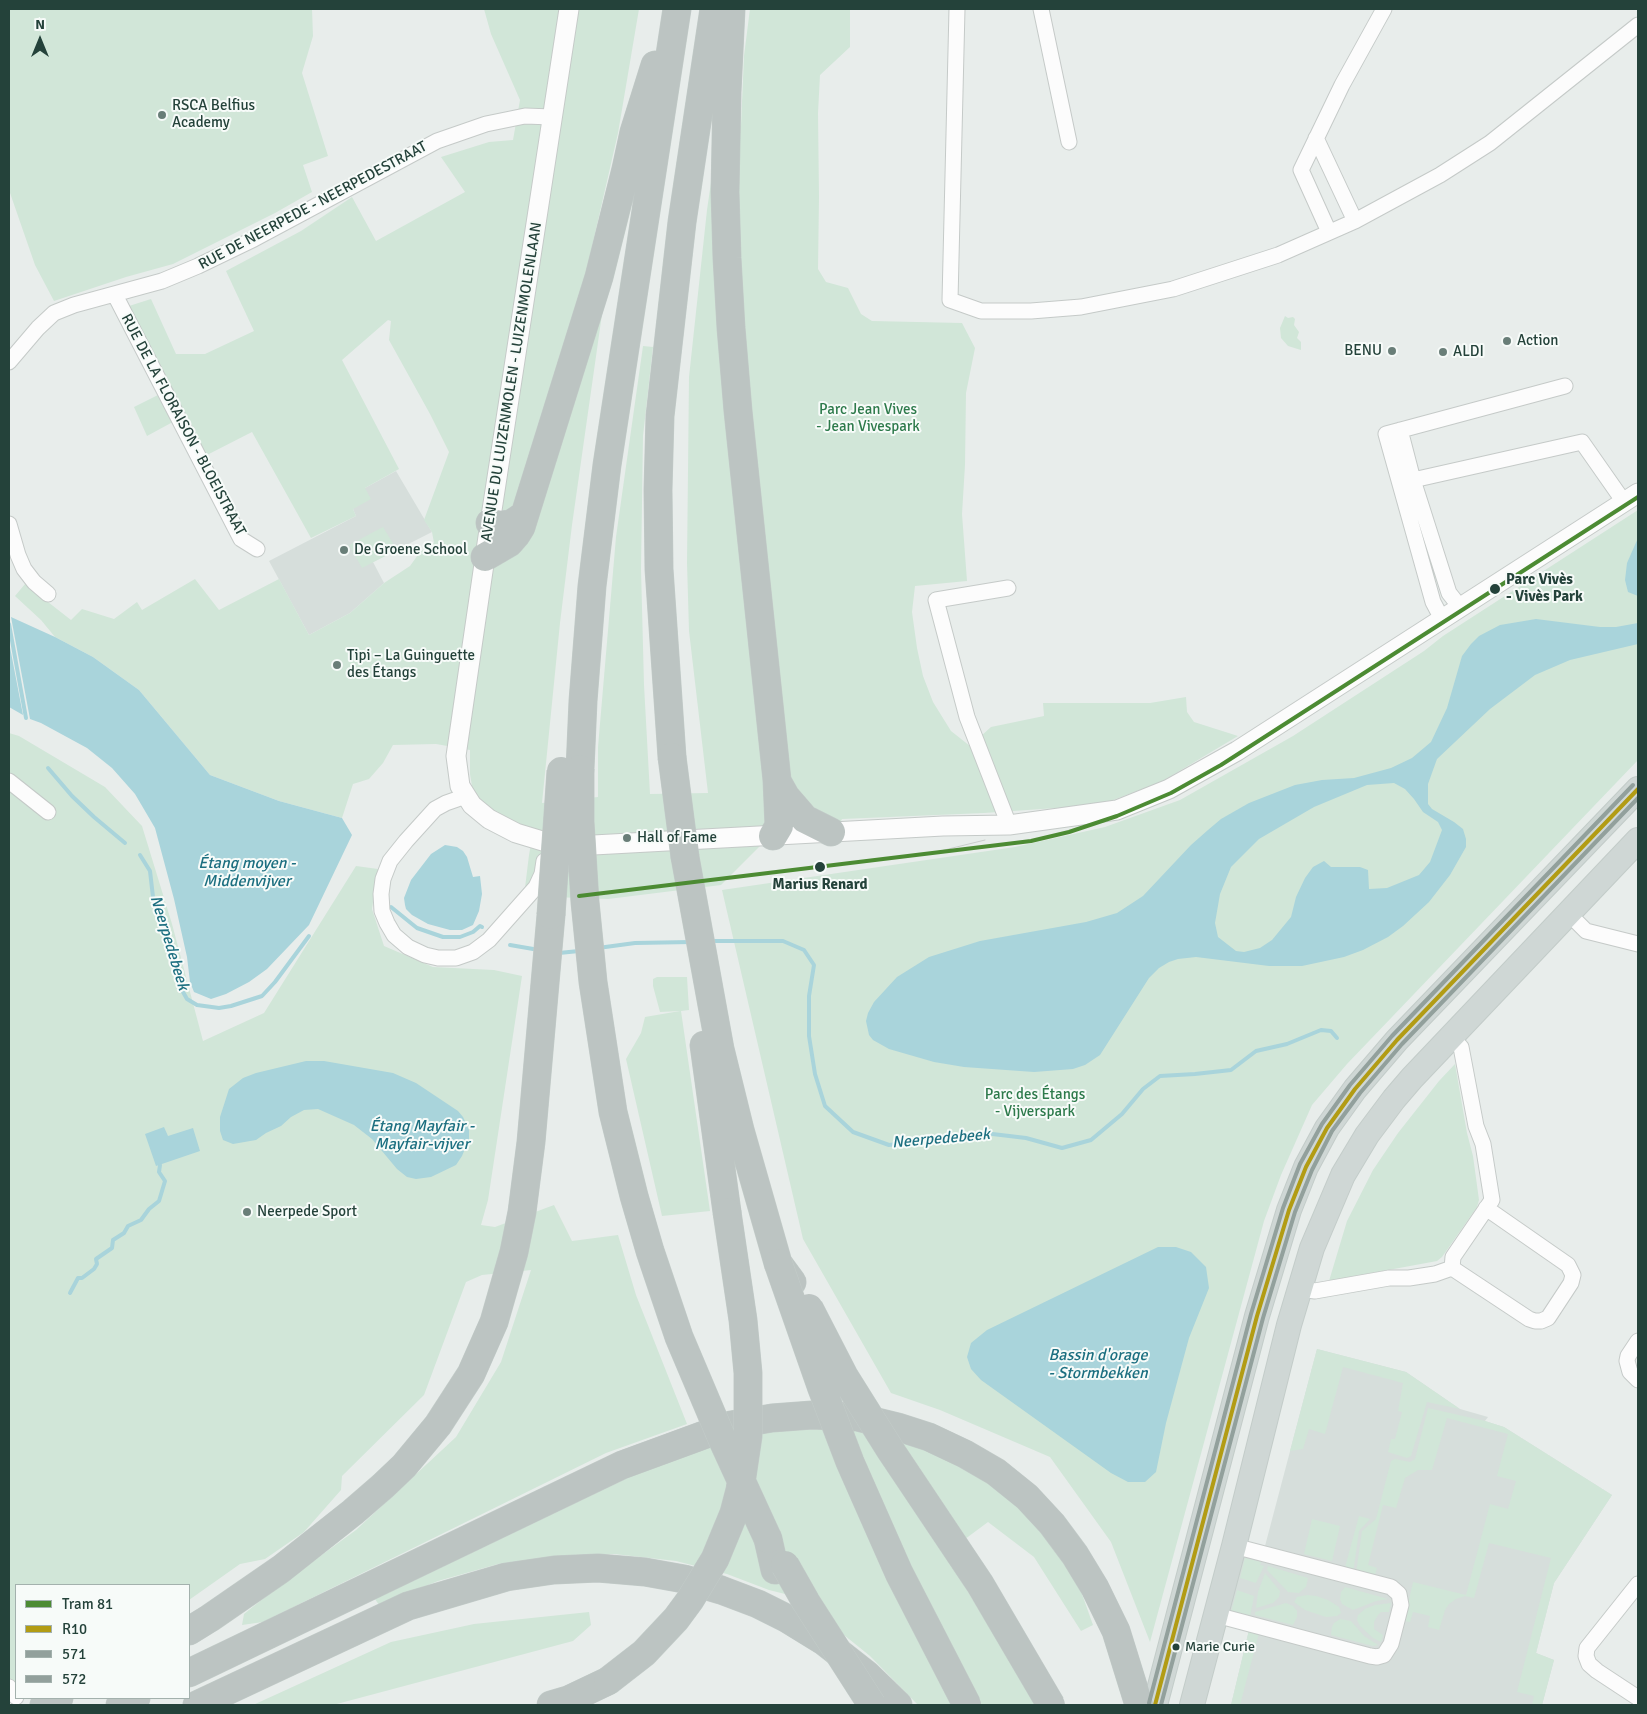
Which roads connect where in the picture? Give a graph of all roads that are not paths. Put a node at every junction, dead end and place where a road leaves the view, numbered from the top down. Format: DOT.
graph roads {
  1 [pos="569,9"];
  2 [pos="673,9"];
  3 [pos="677,9"];
  4 [pos="714,9"];
  5 [pos="732,9"];
  6 [pos="957,9"];
  7 [pos="1041,9"];
  8 [pos="1384,9"];
  9 [pos="1638,25"];
  10 [pos="552,117"];
  11 [pos="1316,138"];
  12 [pos="1069,142"];
  13 [pos="1356,221"];
  14 [pos="1329,232"];
  15 [pos="115,295"];
  16 [pos="9,362"];
  17 [pos="1565,386"];
  18 [pos="1400,430"];
  19 [pos="1413,480"];
  20 [pos="1631,498"];
  21 [pos="523,516"];
  22 [pos="490,523"];
  23 [pos="9,524"];
  24 [pos="257,549"];
  25 [pos="485,557"];
  26 [pos="1008,588"];
  27 [pos="48,594"];
  28 [pos="1460,607"];
  29 [pos="1442,619"];
  30 [pos="571,770"];
  31 [pos="777,780"];
  32 [pos="9,782"];
  33 [pos="1638,789"];
  34 [pos="466,796"];
  35 [pos="48,812"];
  36 [pos="1009,825"];
  37 [pos="832,832"];
  38 [pos="773,836"];
  39 [pos="1638,840"];
  40 [pos="547,843"];
  41 [pos="685,857"];
  42 [pos="1568,913"];
  43 [pos="1638,944"];
  44 [pos="1450,1037"];
  45 [pos="1486,1208"];
  46 [pos="778,1263"];
  47 [pos="1452,1268"];
  48 [pos="1299,1289"];
  49 [pos="1638,1341"];
  50 [pos="1638,1380"];
  51 [pos="1236,1397"];
  52 [pos="1269,1406"];
  53 [pos="1229,1422"];
  54 [pos="1263,1431"];
  55 [pos="768,1539"];
  56 [pos="1234,1546"];
  57 [pos="1638,1584"];
  58 [pos="1216,1615"];
  59 [pos="190,1630"];
  60 [pos="190,1673"];
  61 [pos="1638,1698"];
  62 [pos="134,1699"];
  63 [pos="120,1705"];
  64 [pos="197,1705"];
  65 [pos="551,1705"];
  66 [pos="854,1705"];
  67 [pos="872,1705"];
  68 [pos="898,1705"];
  69 [pos="967,1705"];
  70 [pos="1051,1705"];
  71 [pos="1139,1705"];
  72 [pos="1155,1705"];
  73 [pos="1192,1705"];
  1 -- 10 [label="street, AVENUE DU LUIZENMOLEN - LUIZENMOLENLAAN"];
  2 -- 21 [label="highway"];
  3 -- 30 [label="highway"];
  4 -- 41 [label="highway, bridge"];
  5 -- 31 [label="highway"];
  6 -- 14 [label="street"];
  7 -- 12 [label="street"];
  8 -- 11 [label="street"];
  9 -- 13 [label="street"];
  10 -- 15 [label="street, RUE DE NEERPEDE - NEERPEDESTRAAT"];
  10 -- 22 [label="street, AVENUE DU LUIZENMOLEN - LUIZENMOLENLAAN"];
  11 -- 13 [label="street"];
  11 -- 14 [label="street"];
  13 -- 14 [label="street"];
  15 -- 16 [label="street, RUE DE NEERPEDE - NEERPEDESTRAAT"];
  15 -- 24 [label="street, RUE DE LA FLORAISON - BLOEISTRAAT"];
  17 -- 18 [label="street"];
  18 -- 19 [label="street"];
  18 -- 29 [label="street"];
  19 -- 20 [label="street"];
  19 -- 28 [label="street"];
  20 -- 28 [label="street"];
  21 -- 22 [label="highway"];
  21 -- 25 [label="highway"];
  22 -- 25 [label="street, AVENUE DU LUIZENMOLEN - LUIZENMOLENLAAN"];
  23 -- 27 [label="street"];
  25 -- 34 [label="street, AVENUE DU LUIZENMOLEN - LUIZENMOLENLAAN"];
  26 -- 36 [label="street"];
  28 -- 29 [label="street"];
  29 -- 36 [label="street"];
  30 -- 55 [label="highway, bridge"];
  30 -- 59 [label="highway, bridge"];
  31 -- 37 [label="highway"];
  31 -- 38 [label="highway"];
  32 -- 35 [label="street"];
  33 -- 51 [label="main road"];
  34 -- 40 [label="street"];
  34 -- 40 [label="street"];
  36 -- 37 [label="street"];
  37 -- 38 [label="street"];
  38 -- 40 [label="street"];
  39 -- 42 [label="main road"];
  41 -- 46 [label="highway"];
  41 -- 65 [label="highway, bridge"];
  42 -- 43 [label="street"];
  42 -- 44 [label="main road"];
  44 -- 45 [label="street"];
  44 -- 48 [label="main road"];
  45 -- 47 [label="street"];
  45 -- 47 [label="street"];
  46 -- 69 [label="highway, bridge"];
  46 -- 70 [label="highway, bridge"];
  47 -- 48 [label="street"];
  48 -- 52 [label="main road"];
  49 -- 50 [label="street"];
  51 -- 52 [label="main road"];
  51 -- 53 [label="main road"];
  52 -- 54 [label="main road"];
  53 -- 54 [label="main road"];
  53 -- 72 [label="main road"];
  54 -- 56 [label="main road"];
  55 -- 66 [label="highway"];
  55 -- 67 [label="highway, bridge"];
  56 -- 58 [label="main road"];
  56 -- 58 [label="street"];
  57 -- 61 [label="street"];
  58 -- 73 [label="main road"];
  60 -- 71 [label="highway"];
  62 -- 63 [label="highway"];
  64 -- 68 [label="highway"];
}
